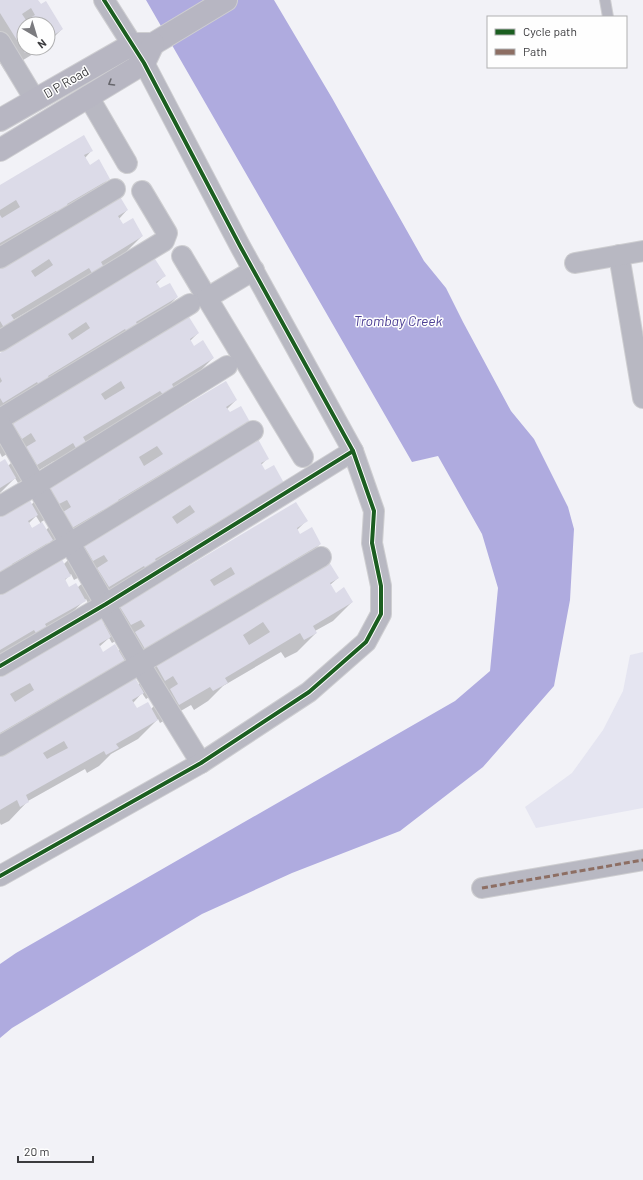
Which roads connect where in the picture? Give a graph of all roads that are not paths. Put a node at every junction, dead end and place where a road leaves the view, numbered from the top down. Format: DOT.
graph roads {
  1 [pos="104,0"];
  2 [pos="226,0"];
  3 [pos="605,0"];
  4 [pos="608,16"];
  5 [pos="0,42"];
  6 [pos="149,42"];
  7 [pos="144,63"];
  8 [pos="88,96"];
  9 [pos="35,100"];
  10 [pos="0,120"];
  11 [pos="0,150"];
  12 [pos="127,163"];
  13 [pos="115,189"];
  14 [pos="142,190"];
  15 [pos="643,251"];
  16 [pos="619,255"];
  17 [pos="182,256"];
  18 [pos="0,258"];
  19 [pos="575,263"];
  20 [pos="254,270"];
  21 [pos="199,301"];
  22 [pos="0,341"];
  23 [pos="227,366"];
  24 [pos="643,398"];
  25 [pos="0,419"];
  26 [pos="0,423"];
  27 [pos="253,431"];
  28 [pos="353,451"];
  29 [pos="303,457"];
  30 [pos="36,485"];
  31 [pos="0,506"];
  32 [pos="70,543"];
  33 [pos="321,557"];
  34 [pos="0,584"];
  35 [pos="106,604"];
  36 [pos="140,664"];
  37 [pos="0,666"];
  38 [pos="0,746"];
  39 [pos="201,762"];
  40 [pos="643,860"];
  41 [pos="0,876"];
  42 [pos="482,888"];
  1 -- 6 [label="street"];
  2 -- 6 [label="street, D P Road"];
  3 -- 4 [label="lane"];
  5 -- 9 [label="street"];
  6 -- 7 [label="street"];
  6 -- 9 [label="street, D P Road"];
  7 -- 8 [label="street, one-way"];
  7 -- 20 [label="street"];
  8 -- 11 [label="street"];
  8 -- 12 [label="street"];
  9 -- 10 [label="street, D P Road"];
  13 -- 18 [label="street"];
  14 -- 22 [label="street"];
  15 -- 16 [label="street"];
  16 -- 19 [label="street"];
  16 -- 24 [label="street"];
  17 -- 21 [label="street"];
  20 -- 21 [label="street"];
  20 -- 28 [label="street"];
  21 -- 25 [label="street"];
  21 -- 29 [label="street"];
  23 -- 30 [label="street"];
  26 -- 30 [label="street"];
  27 -- 32 [label="street"];
  28 -- 35 [label="street"];
  28 -- 39 [label="street"];
  30 -- 31 [label="street"];
  30 -- 32 [label="street"];
  32 -- 34 [label="street"];
  32 -- 35 [label="street"];
  33 -- 36 [label="street"];
  35 -- 36 [label="street"];
  35 -- 37 [label="street"];
  36 -- 38 [label="street"];
  36 -- 39 [label="street"];
  39 -- 41 [label="street"];
  40 -- 42 [label="street"];
}
